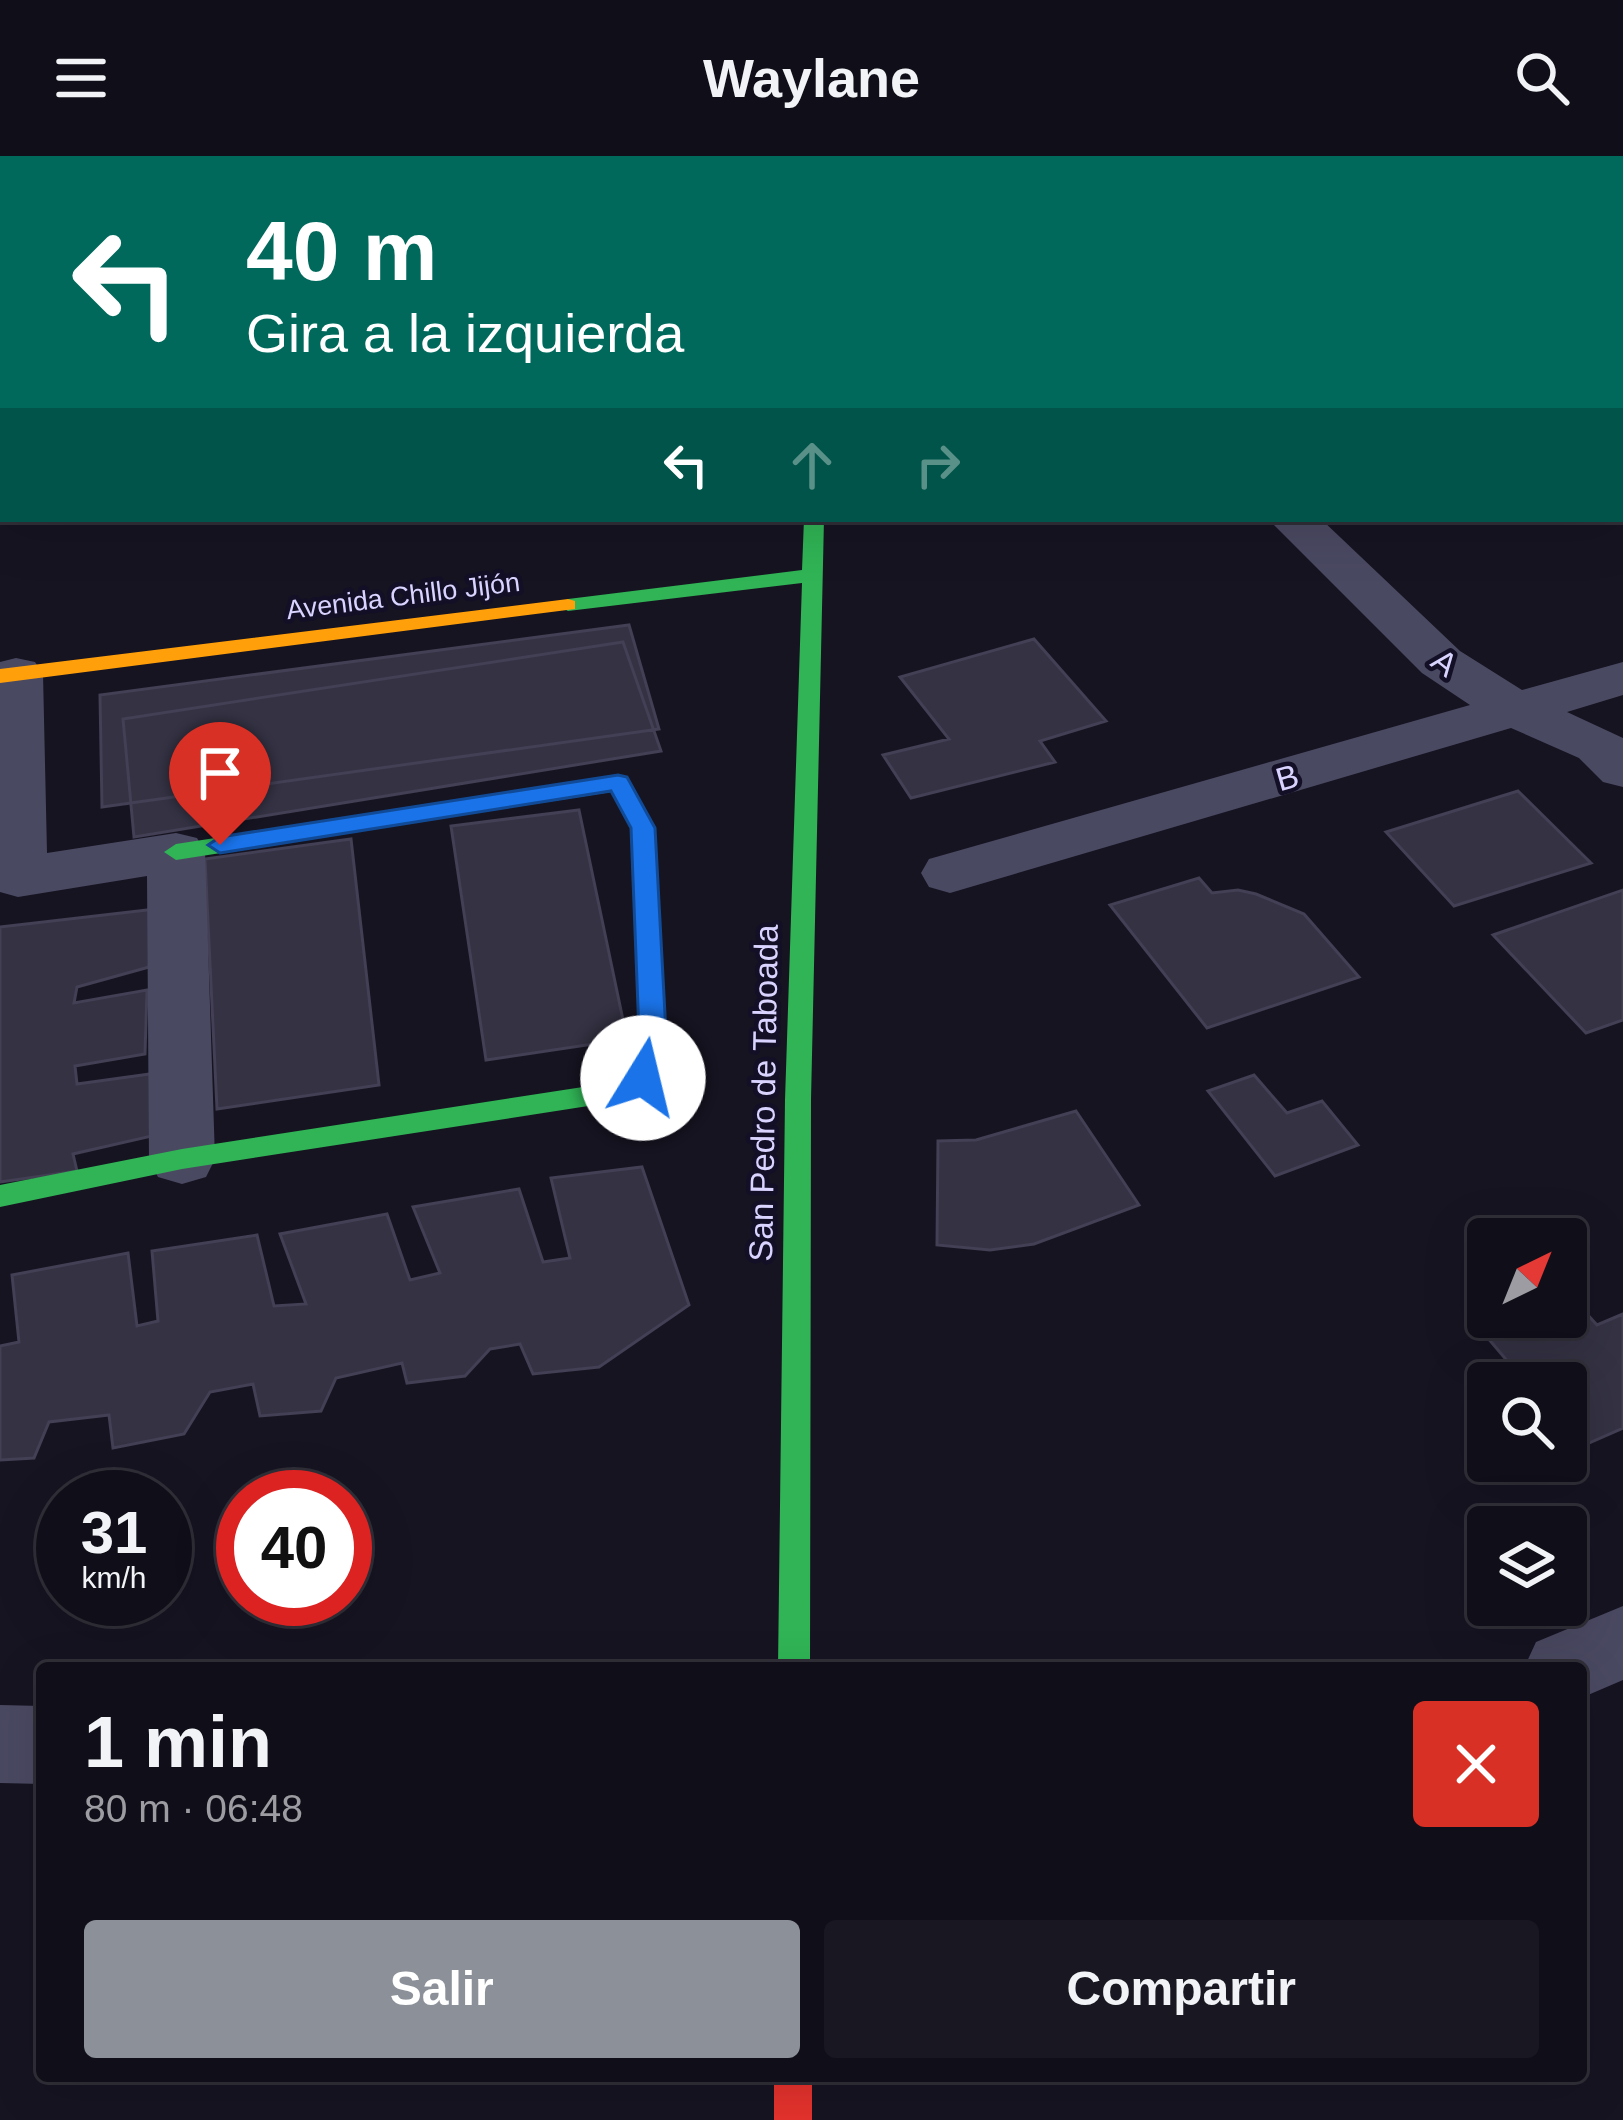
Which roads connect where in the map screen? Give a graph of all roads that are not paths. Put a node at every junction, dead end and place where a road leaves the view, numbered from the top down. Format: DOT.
graph roads {
  1 [pos="814,522"];
  2 [pos="1296,522"];
  3 [pos="813,574"];
  4 [pos="8,675"];
  5 [pos="1623,678"];
  6 [pos="1518,711"];
  7 [pos="1623,769"];
  8 [pos="176,852"];
  9 [pos="950,873"];
  10 [pos="9,878"];
  11 [pos="182,1159"];
  12 [pos="0,1196"];
  13 [pos="1623,1642"];
  14 [pos="794,1662"];
  15 [pos="1578,1662"];
  16 [pos="0,1744"];
  17 [pos="36,1745"];
  18 [pos="794,2082"];
  19 [pos="794,2120"];
  1 -- 3 [label="street, San Pedro de Taboada"];
  2 -- 6 [label="street, A"];
  3 -- 4 [label="street, Avenida Chillo Jijón"];
  3 -- 14 [label="street, San Pedro de Taboada"];
  4 -- 10 [label="street"];
  5 -- 6 [label="street, B"];
  6 -- 7 [label="street, A"];
  6 -- 9 [label="street, B"];
  8 -- 10 [label="street"];
  8 -- 11 [label="street"];
  8 -- 11 [label="street"];
  11 -- 12 [label="street"];
  13 -- 15 [label="street"];
  16 -- 17 [label="street"];
  18 -- 19 [label="street"];
}
